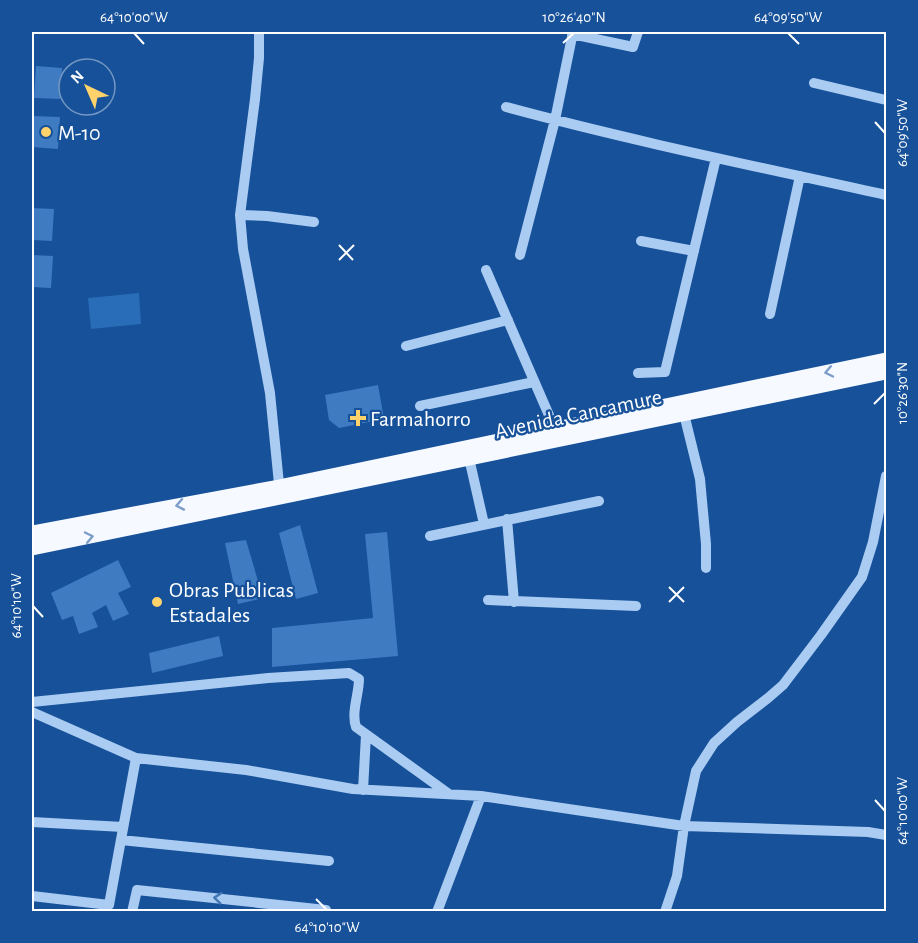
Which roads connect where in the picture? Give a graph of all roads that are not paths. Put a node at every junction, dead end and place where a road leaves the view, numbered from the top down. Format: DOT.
graph roads {
  1 [pos="259,32"];
  2 [pos="638,32"];
  3 [pos="572,33"];
  4 [pos="814,83"];
  5 [pos="886,100"];
  6 [pos="506,107"];
  7 [pos="555,120"];
  8 [pos="716,158"];
  9 [pos="800,176"];
  10 [pos="886,195"];
  11 [pos="240,215"];
  12 [pos="314,222"];
  13 [pos="642,241"];
  14 [pos="694,250"];
  15 [pos="520,255"];
  16 [pos="486,270"];
  17 [pos="770,314"];
  18 [pos="508,320"];
  19 [pos="406,346"];
  20 [pos="886,360"];
  21 [pos="886,372"];
  22 [pos="638,373"];
  23 [pos="534,382"];
  24 [pos="420,406"];
  25 [pos="684,414"];
  26 [pos="555,429"];
  27 [pos="469,459"];
  28 [pos="886,476"];
  29 [pos="280,492"];
  30 [pos="599,501"];
  31 [pos="507,519"];
  32 [pos="484,524"];
  33 [pos="32,533"];
  34 [pos="430,536"];
  35 [pos="32,548"];
  36 [pos="705,568"];
  37 [pos="488,600"];
  38 [pos="514,602"];
  39 [pos="636,606"];
  40 [pos="32,702"];
  41 [pos="32,712"];
  42 [pos="366,735"];
  43 [pos="136,758"];
  44 [pos="363,790"];
  45 [pos="449,795"];
  46 [pos="481,796"];
  47 [pos="32,822"];
  48 [pos="684,826"];
  49 [pos="123,827"];
  50 [pos="886,835"];
  51 [pos="121,840"];
  52 [pos="329,861"];
  53 [pos="32,896"];
  54 [pos="277,904"];
  55 [pos="326,910"];
  56 [pos="132,912"];
  57 [pos="292,912"];
  58 [pos="437,912"];
  59 [pos="665,912"];
  1 -- 11 [label="street"];
  2 -- 3 [label="street"];
  3 -- 7 [label="street"];
  4 -- 5 [label="street"];
  6 -- 7 [label="street"];
  7 -- 8 [label="street"];
  7 -- 15 [label="street"];
  8 -- 9 [label="street"];
  8 -- 14 [label="street"];
  9 -- 10 [label="street"];
  9 -- 17 [label="street"];
  11 -- 12 [label="street"];
  11 -- 29 [label="street"];
  13 -- 14 [label="street"];
  14 -- 22 [label="street"];
  16 -- 18 [label="street"];
  18 -- 19 [label="street"];
  18 -- 23 [label="street"];
  20 -- 26 [label="main road, Avenida Cancamure, one-way"];
  21 -- 25 [label="main road, Avenida Cancamure"];
  23 -- 24 [label="street"];
  23 -- 26 [label="street"];
  25 -- 27 [label="main road, Avenida Cancamure"];
  25 -- 36 [label="street"];
  26 -- 29 [label="main road, Avenida Cancamure"];
  27 -- 29 [label="main road, Avenida Cancamure"];
  27 -- 32 [label="street"];
  28 -- 48 [label="street"];
  29 -- 33 [label="main road, Avenida Cancamure, one-way"];
  35 -- 29 [label="main road, Avenida Cancamure, one-way"];
  30 -- 31 [label="street"];
  31 -- 32 [label="street"];
  31 -- 38 [label="street"];
  32 -- 34 [label="street"];
  37 -- 38 [label="street"];
  38 -- 39 [label="street"];
  40 -- 42 [label="street"];
  41 -- 43 [label="street"];
  42 -- 44 [label="street"];
  42 -- 45 [label="street"];
  43 -- 44 [label="street"];
  43 -- 49 [label="street"];
  44 -- 45 [label="street"];
  45 -- 46 [label="street"];
  46 -- 48 [label="street"];
  46 -- 58 [label="street"];
  47 -- 49 [label="street"];
  48 -- 50 [label="street"];
  48 -- 59 [label="street"];
  49 -- 51 [label="street"];
  51 -- 52 [label="street"];
  51 -- 53 [label="street"];
  54 -- 55 [label="street"];
  54 -- 56 [label="street, one-way"];
  54 -- 57 [label="street"];
}
